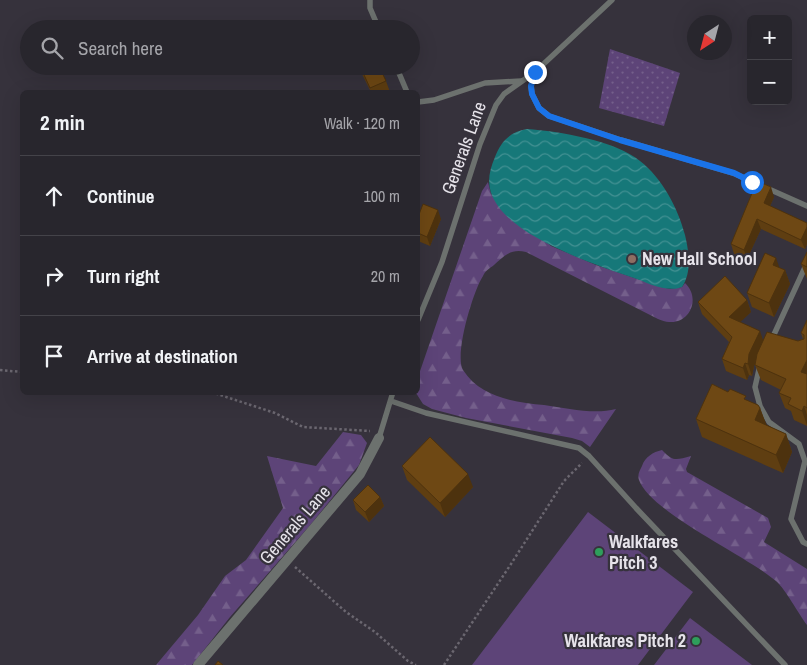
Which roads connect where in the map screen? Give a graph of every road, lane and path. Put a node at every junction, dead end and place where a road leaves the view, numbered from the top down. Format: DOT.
graph roads {
  1 [pos="370,0"];
  2 [pos="612,0"];
  3 [pos="375,20"];
  4 [pos="535,72"];
  5 [pos="400,75"];
  6 [pos="524,81"];
  7 [pos="406,90"];
  8 [pos="420,102"];
  9 [pos="807,206"];
  10 [pos="807,263"];
  11 [pos="420,315"];
  12 [pos="779,345"];
  13 [pos="761,362"];
  14 [pos="0,370"];
  15 [pos="20,372"];
  16 [pos="220,395"];
  17 [pos="392,395"];
  18 [pos="390,401"];
  19 [pos="380,435"];
  20 [pos="589,456"];
  21 [pos="807,544"];
  22 [pos="287,559"];
  23 [pos="198,665"];
  24 [pos="416,665"];
  25 [pos="444,665"];
  26 [pos="785,665"];
  1 -- 3 [label="lane"];
  2 -- 4 [label="lane, Generals Lane"];
  4 -- 6 [label="lane, Generals Lane"];
  4 -- 9 [label="lane"];
  5 -- 7 [label="lane"];
  6 -- 8 [label="lane"];
  6 -- 11 [label="lane, Generals Lane"];
  10 -- 12 [label="lane"];
  13 -- 21 [label="lane"];
  14 -- 15 [label="path"];
  16 -- 19 [label="path"];
  17 -- 18 [label="lane, Generals Lane"];
  18 -- 19 [label="lane, Generals Lane"];
  18 -- 20 [label="lane"];
  19 -- 22 [label="street, Generals Lane"];
  20 -- 25 [label="path"];
  20 -- 26 [label="lane"];
  22 -- 23 [label="street, Generals Lane"];
  22 -- 24 [label="path"];
}
